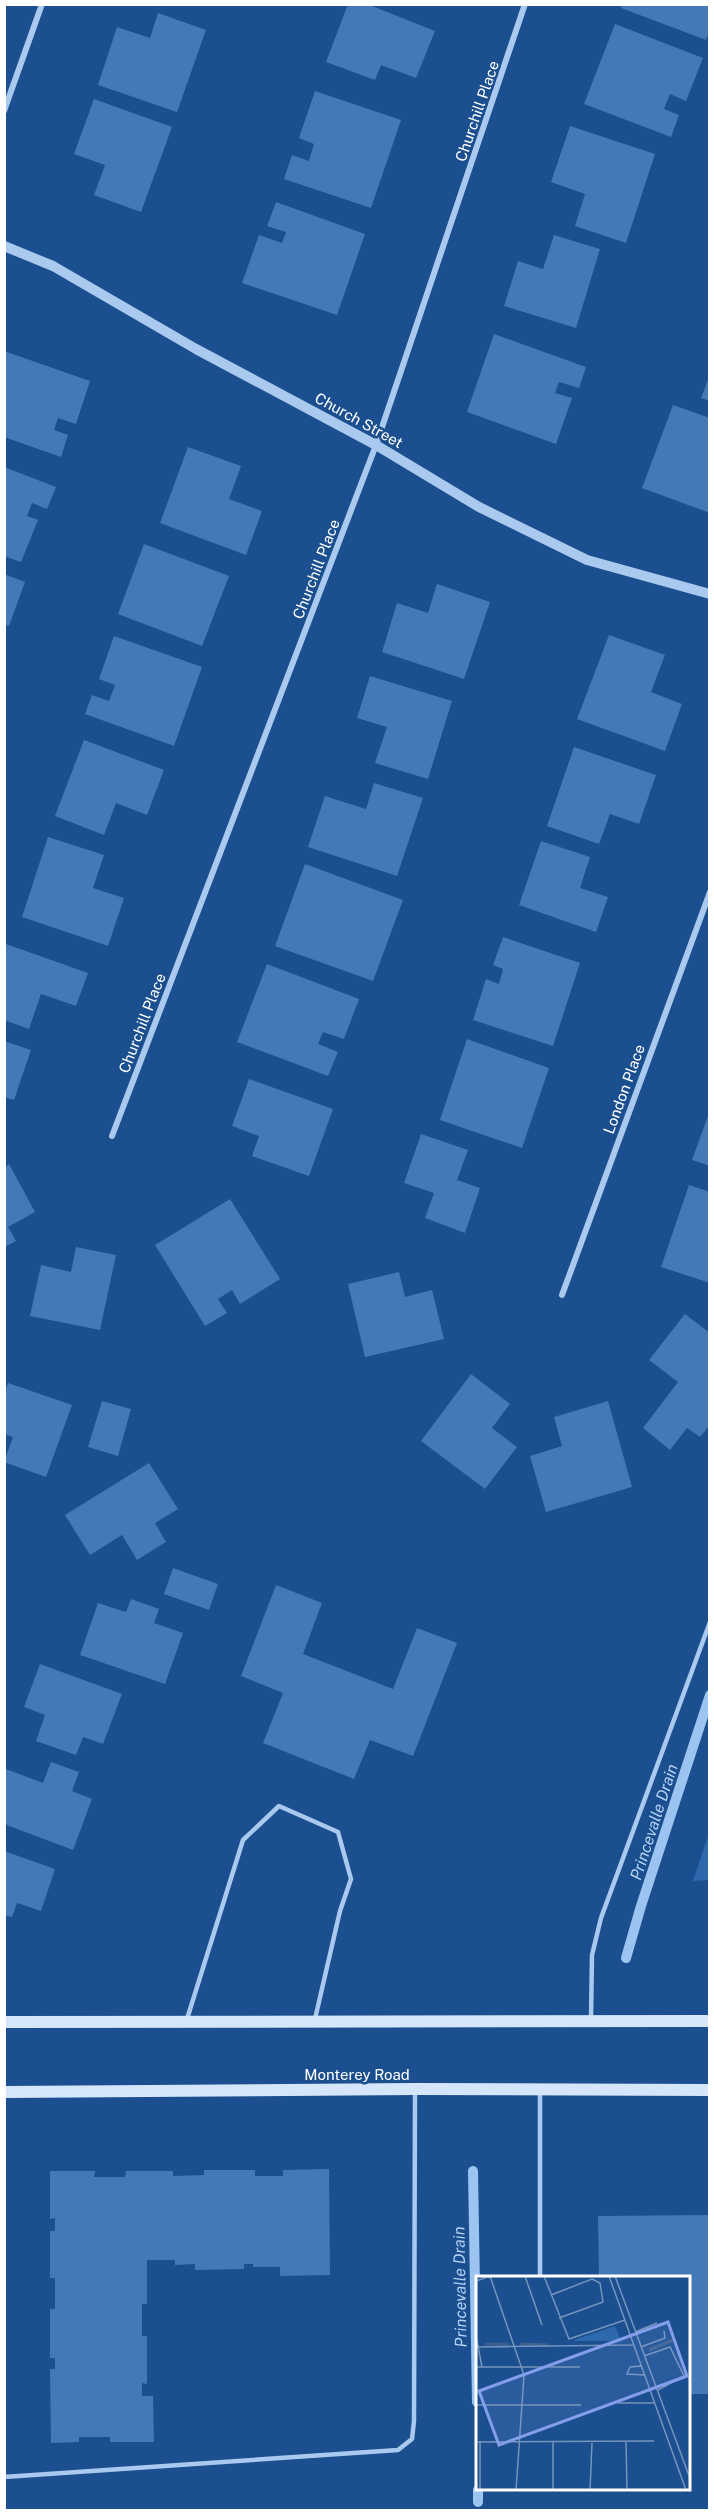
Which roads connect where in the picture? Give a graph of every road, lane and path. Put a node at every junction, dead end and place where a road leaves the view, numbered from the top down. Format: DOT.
graph roads {
  1 [pos="42,4"];
  2 [pos="525,4"];
  3 [pos="4,111"];
  4 [pos="4,246"];
  5 [pos="376,445"];
  6 [pos="710,594"];
  7 [pos="710,892"];
  8 [pos="112,1136"];
  9 [pos="562,1295"];
  10 [pos="710,1622"];
  11 [pos="710,2020"];
  12 [pos="4,2022"];
  13 [pos="186,2022"];
  14 [pos="314,2022"];
  15 [pos="591,2022"];
  16 [pos="415,2089"];
  17 [pos="540,2090"];
  18 [pos="710,2090"];
  19 [pos="4,2092"];
  20 [pos="540,2276"];
  21 [pos="4,2477"];
  1 -- 3 [label="street"];
  2 -- 5 [label="street, Churchill Place"];
  4 -- 5 [label="street, Church Street"];
  5 -- 6 [label="street, Church Street"];
  5 -- 8 [label="street, Churchill Place"];
  7 -- 9 [label="street, London Place"];
  10 -- 15 [label="lane"];
  11 -- 15 [label="main road"];
  12 -- 13 [label="main road"];
  13 -- 14 [label="main road"];
  13 -- 14 [label="lane"];
  14 -- 15 [label="main road"];
  16 -- 17 [label="main road, Monterey Road"];
  16 -- 19 [label="main road, Monterey Road"];
  16 -- 21 [label="lane"];
  17 -- 18 [label="main road, Monterey Road"];
  17 -- 20 [label="lane"];
}
